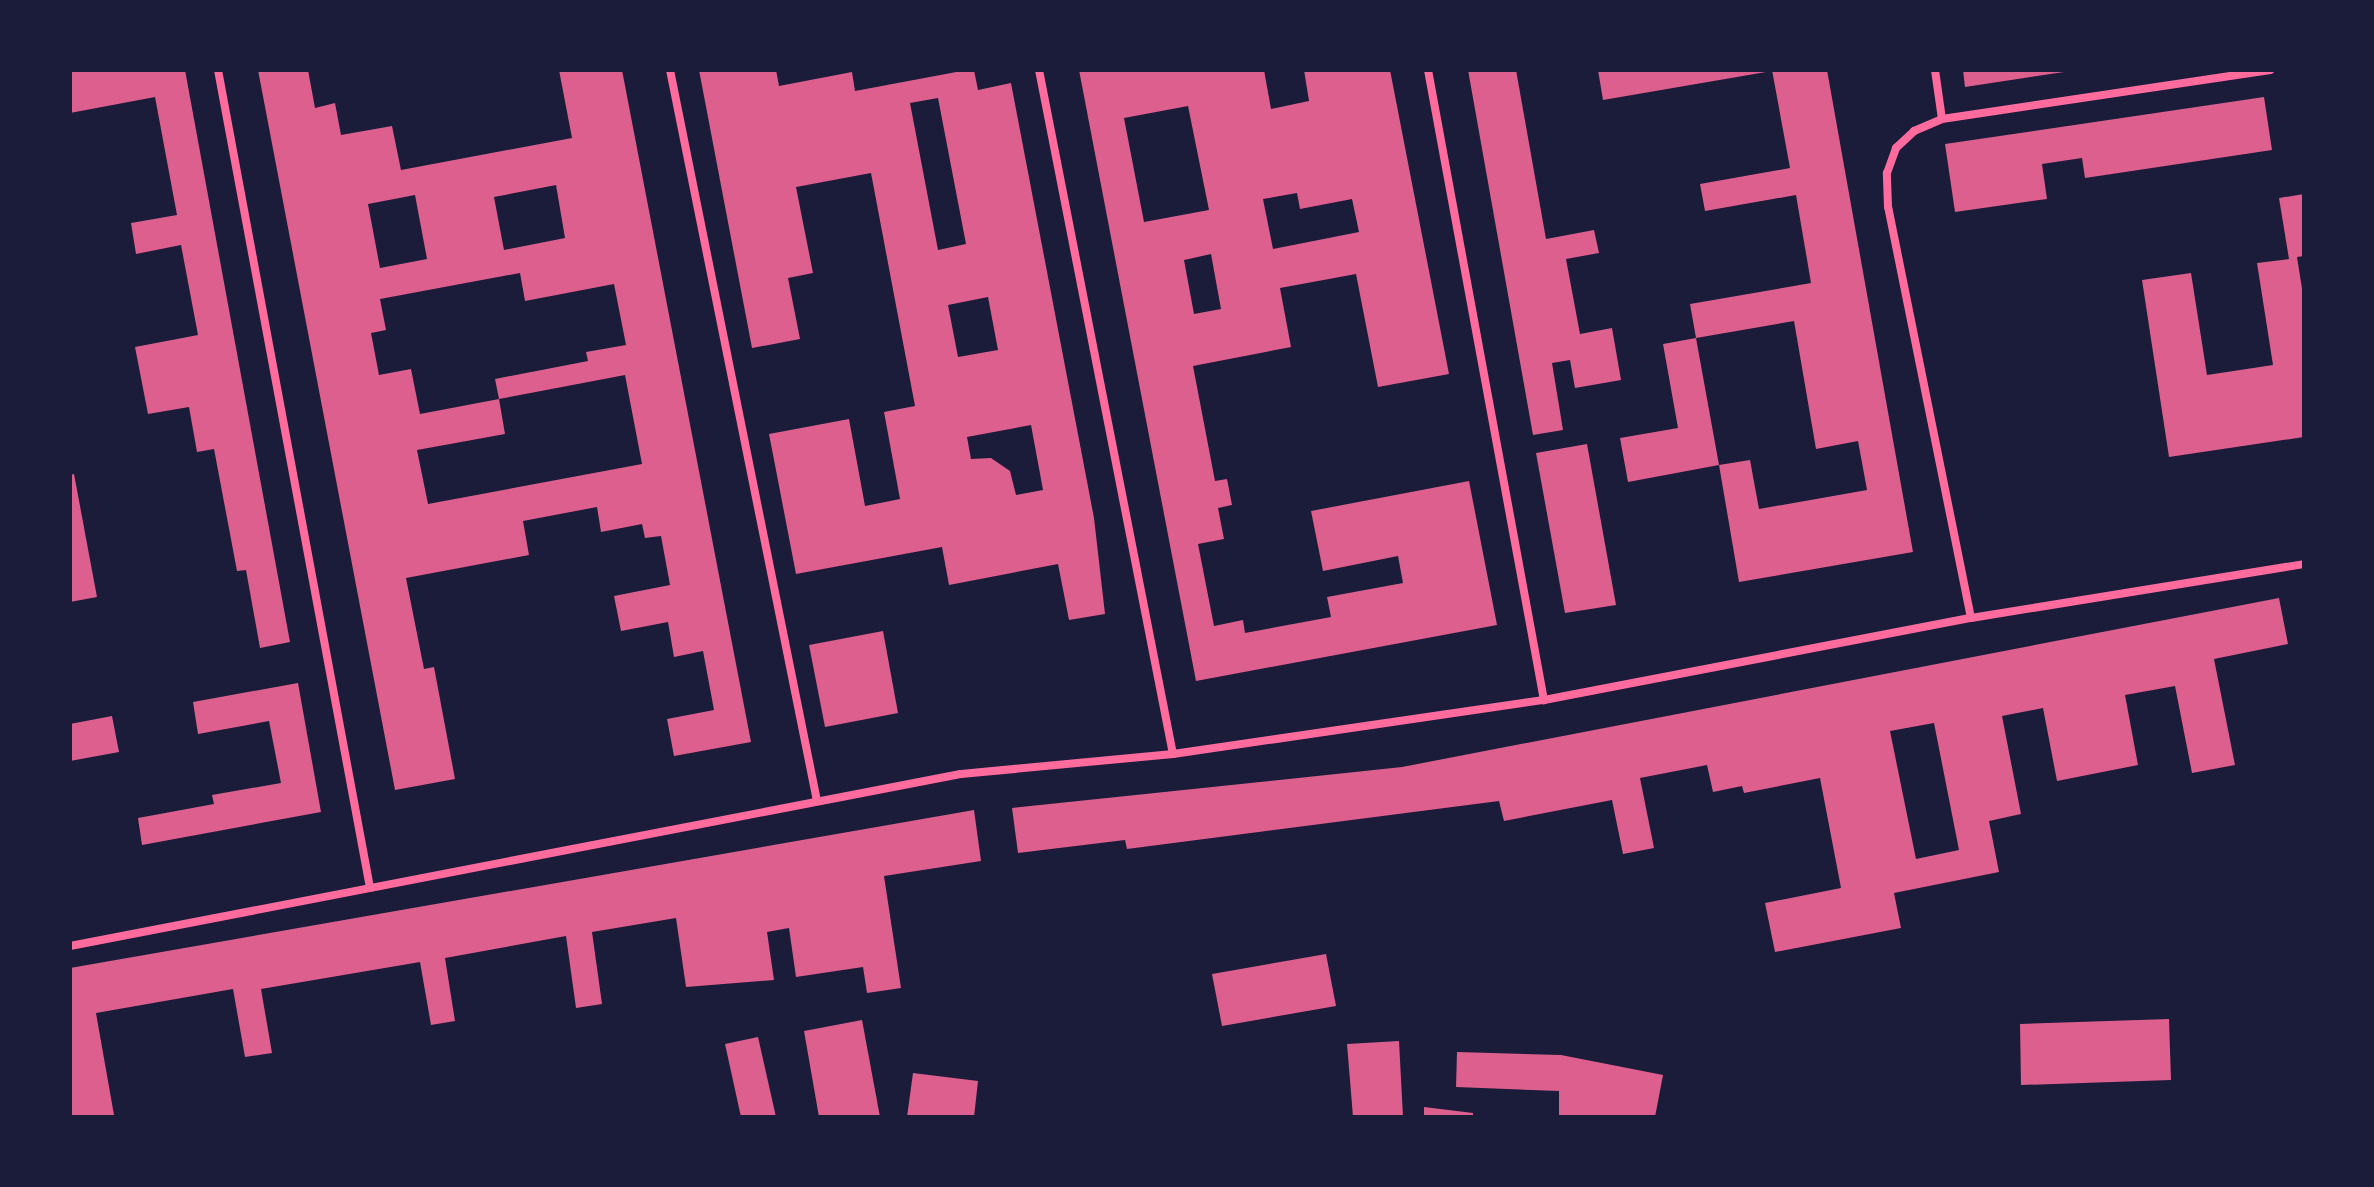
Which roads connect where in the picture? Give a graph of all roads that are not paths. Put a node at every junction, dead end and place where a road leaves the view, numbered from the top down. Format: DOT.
graph roads {
  1 [pos="218,70"];
  2 [pos="670,70"];
  3 [pos="1039,70"];
  4 [pos="1428,70"];
  5 [pos="1935,70"];
  6 [pos="2270,70"];
  7 [pos="2258,71"];
  8 [pos="1942,119"];
  9 [pos="2304,564"];
  10 [pos="1971,618"];
  11 [pos="1544,700"];
  12 [pos="1173,754"];
  13 [pos="817,801"];
  14 [pos="370,888"];
  15 [pos="70,946"];
  1 -- 14 [label="street"];
  2 -- 13 [label="street"];
  3 -- 12 [label="street"];
  4 -- 11 [label="street"];
  5 -- 8 [label="street"];
  6 -- 7 [label="street"];
  7 -- 8 [label="street"];
  8 -- 10 [label="street"];
  9 -- 10 [label="street"];
  10 -- 11 [label="street"];
  11 -- 12 [label="street"];
  12 -- 13 [label="street"];
  13 -- 14 [label="street"];
  14 -- 15 [label="street"];
}
